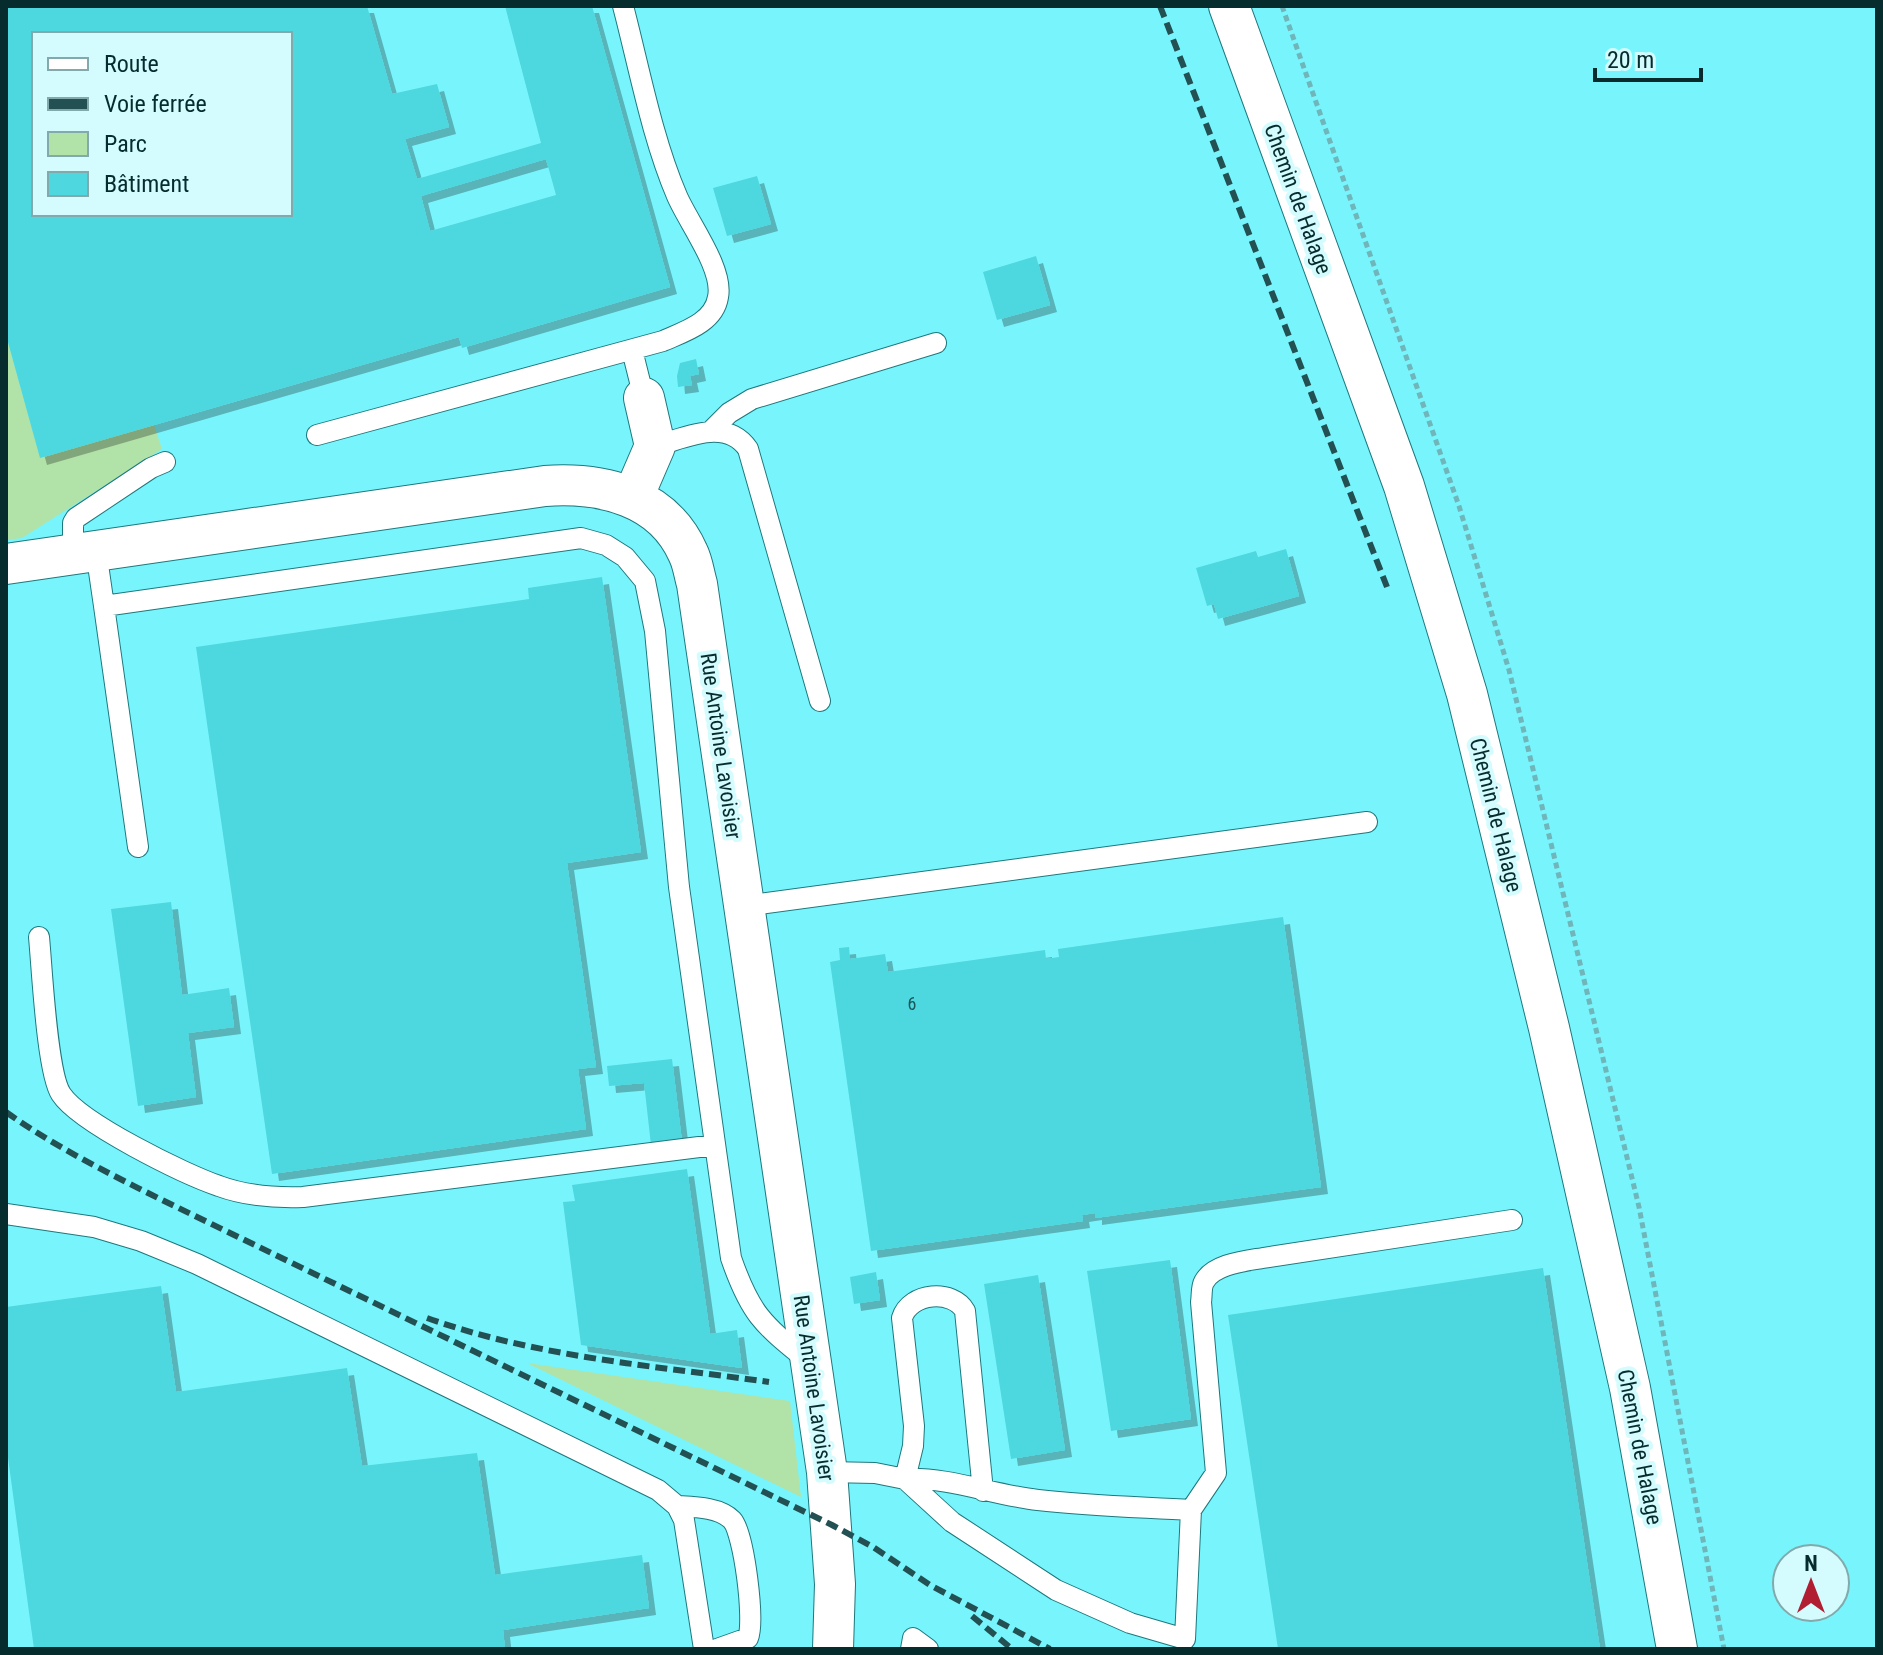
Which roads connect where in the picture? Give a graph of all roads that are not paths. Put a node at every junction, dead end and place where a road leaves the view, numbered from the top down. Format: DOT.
graph roads {
  1 [pos="623,6"];
  2 [pos="1229,6"];
  3 [pos="936,343"];
  4 [pos="632,350"];
  5 [pos="644,398"];
  6 [pos="711,431"];
  7 [pos="317,435"];
  8 [pos="655,446"];
  9 [pos="165,462"];
  10 [pos="633,497"];
  11 [pos="84,553"];
  12 [pos="6,564"];
  13 [pos="104,606"];
  14 [pos="820,701"];
  15 [pos="1367,822"];
  16 [pos="138,847"];
  17 [pos="744,906"];
  18 [pos="39,937"];
  19 [pos="715,1145"];
  20 [pos="6,1214"];
  21 [pos="1512,1220"];
  22 [pos="810,1362"];
  23 [pos="827,1472"];
  24 [pos="905,1479"];
  25 [pos="983,1491"];
  26 [pos="677,1506"];
  27 [pos="1191,1510"];
  28 [pos="704,1649"];
  29 [pos="717,1649"];
  30 [pos="833,1649"];
  31 [pos="911,1649"];
  32 [pos="928,1649"];
  33 [pos="1677,1649"];
  1 -- 4 [label="lane"];
  2 -- 33 [label="street, Chemin de Halage"];
  3 -- 6 [label="lane"];
  4 -- 5 [label="lane"];
  4 -- 7 [label="lane"];
  5 -- 8 [label="street"];
  6 -- 8 [label="lane"];
  6 -- 14 [label="lane"];
  8 -- 10 [label="street"];
  9 -- 11 [label="lane"];
  10 -- 11 [label="street, Rue Antoine Lavoisier"];
  10 -- 17 [label="street, Rue Antoine Lavoisier"];
  11 -- 12 [label="street, Rue Antoine Lavoisier"];
  11 -- 13 [label="lane"];
  13 -- 16 [label="lane"];
  13 -- 19 [label="lane"];
  15 -- 17 [label="lane"];
  17 -- 22 [label="street, Rue Antoine Lavoisier"];
  18 -- 19 [label="lane"];
  19 -- 22 [label="lane"];
  20 -- 26 [label="lane"];
  21 -- 27 [label="lane"];
  22 -- 23 [label="street, Rue Antoine Lavoisier"];
  23 -- 24 [label="lane"];
  23 -- 30 [label="street, Rue Antoine Lavoisier"];
  24 -- 25 [label="lane"];
  24 -- 25 [label="lane"];
  24 -- 27 [label="lane"];
  25 -- 27 [label="lane"];
  26 -- 28 [label="lane"];
  26 -- 29 [label="lane"];
  31 -- 32 [label="lane"];
}
